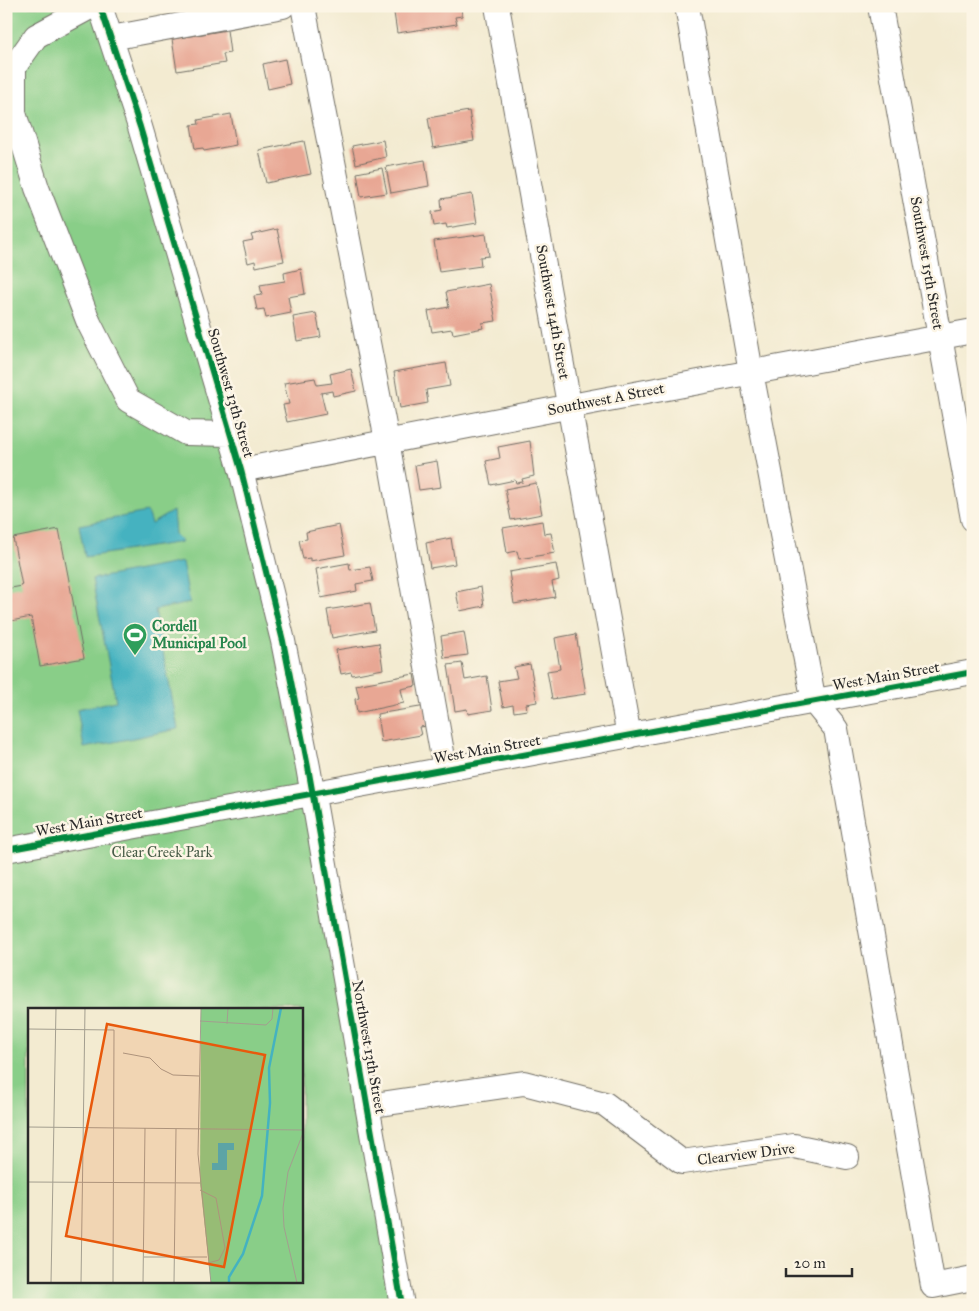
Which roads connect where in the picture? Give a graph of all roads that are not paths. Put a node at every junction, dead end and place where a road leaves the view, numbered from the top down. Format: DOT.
graph roads {
  1 [pos="92,6"];
  2 [pos="100,6"];
  3 [pos="283,6"];
  4 [pos="303,6"];
  5 [pos="497,6"];
  6 [pos="687,6"];
  7 [pos="880,6"];
  8 [pos="110,38"];
  9 [pos="973,331"];
  10 [pos="940,337"];
  11 [pos="751,372"];
  12 [pos="570,406"];
  13 [pos="230,434"];
  14 [pos="387,441"];
  15 [pos="241,470"];
  16 [pos="973,519"];
  17 [pos="973,672"];
  18 [pos="814,702"];
  19 [pos="629,736"];
  20 [pos="445,769"];
  21 [pos="312,794"];
  22 [pos="6,850"];
  23 [pos="367,1106"];
  24 [pos="848,1157"];
  25 [pos="973,1278"];
  26 [pos="402,1305"];
  1 -- 13 [label="street"];
  2 -- 8 [label="street, Southwest 13th Street"];
  3 -- 8 [label="street"];
  4 -- 14 [label="street"];
  5 -- 12 [label="street, Southwest 14th Street"];
  6 -- 11 [label="street"];
  7 -- 10 [label="street, Southwest 15th Street"];
  8 -- 13 [label="street, Southwest 13th Street"];
  9 -- 10 [label="street, Southwest A Street"];
  10 -- 11 [label="street, Southwest A Street"];
  10 -- 16 [label="street, Southwest 15th Street"];
  11 -- 12 [label="street, Southwest A Street"];
  11 -- 18 [label="street"];
  12 -- 14 [label="street, Southwest A Street"];
  12 -- 19 [label="street, Southwest 14th Street"];
  13 -- 15 [label="street, Southwest 13th Street"];
  14 -- 15 [label="street, Southwest A Street"];
  14 -- 20 [label="street"];
  15 -- 21 [label="street, Southwest 13th Street"];
  17 -- 18 [label="street, West Main Street"];
  18 -- 19 [label="street, West Main Street"];
  18 -- 25 [label="street"];
  19 -- 20 [label="street, West Main Street"];
  20 -- 21 [label="street, West Main Street"];
  21 -- 22 [label="street, West Main Street"];
  21 -- 23 [label="street, Northwest 13th Street"];
  23 -- 24 [label="street, Clearview Drive"];
  23 -- 26 [label="street, Northwest 13th Street"];
}
